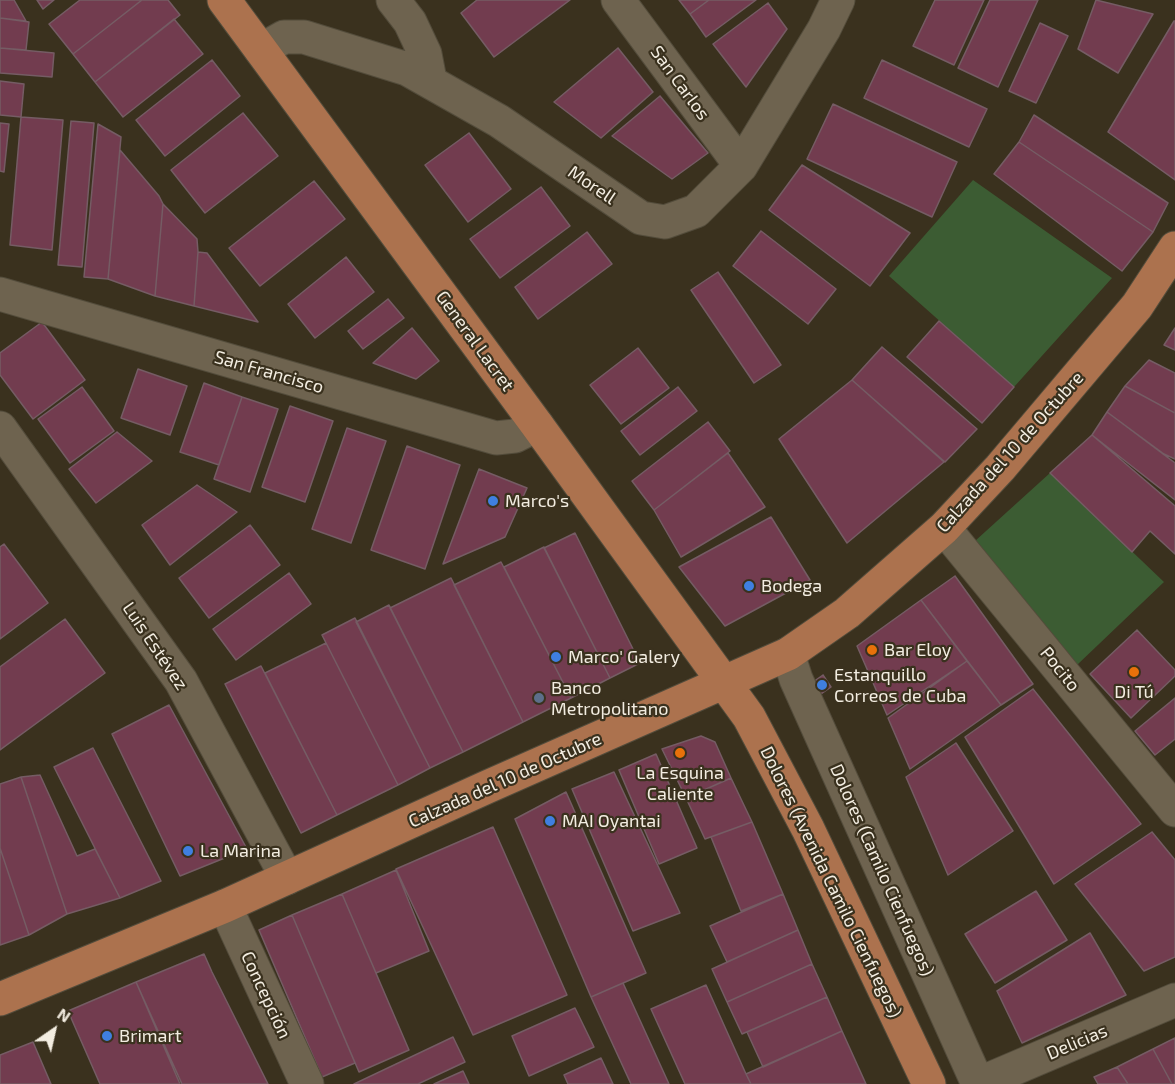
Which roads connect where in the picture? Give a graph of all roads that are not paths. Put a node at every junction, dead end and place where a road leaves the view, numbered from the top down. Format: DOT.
graph roads {
  1 [pos="224,0"];
  2 [pos="393,0"];
  3 [pos="618,0"];
  4 [pos="838,0"];
  5 [pos="261,50"];
  6 [pos="430,80"];
  7 [pos="741,166"];
  8 [pos="1175,248"];
  9 [pos="0,294"];
  10 [pos="537,425"];
  11 [pos="0,428"];
  12 [pos="944,528"];
  13 [pos="788,654"];
  14 [pos="725,683"];
  15 [pos="1175,810"];
  16 [pos="287,878"];
  17 [pos="225,906"];
  18 [pos="0,999"];
  19 [pos="1175,1000"];
  20 [pos="307,1084"];
  21 [pos="929,1084"];
  22 [pos="978,1084"];
  1 -- 5 [label="main road, General Lacret"];
  2 -- 6 [label="street"];
  3 -- 7 [label="street, San Carlos"];
  4 -- 7 [label="street, Morell"];
  5 -- 6 [label="street, Morell"];
  5 -- 10 [label="main road, General Lacret"];
  6 -- 7 [label="street, Morell"];
  8 -- 12 [label="main road, Calzada del 10 de Octubre"];
  9 -- 10 [label="street, San Francisco"];
  10 -- 14 [label="main road, General Lacret"];
  11 -- 16 [label="street, Luis Estévez"];
  12 -- 13 [label="main road, Calzada del 10 de Octubre"];
  12 -- 15 [label="street, Pocito"];
  13 -- 14 [label="main road, Calzada del 10 de Octubre"];
  13 -- 22 [label="street, Dolores (Camilo Cienfuegos)"];
  14 -- 16 [label="main road, Calzada del 10 de Octubre"];
  14 -- 21 [label="main road, Dolores (Avenida Camilo Cienfuegos)"];
  16 -- 17 [label="main road, Calzada del 10 de Octubre"];
  17 -- 18 [label="main road, Calzada del 10 de Octubre"];
  17 -- 20 [label="street, Concepción"];
  19 -- 22 [label="street, Delicias"];
}
